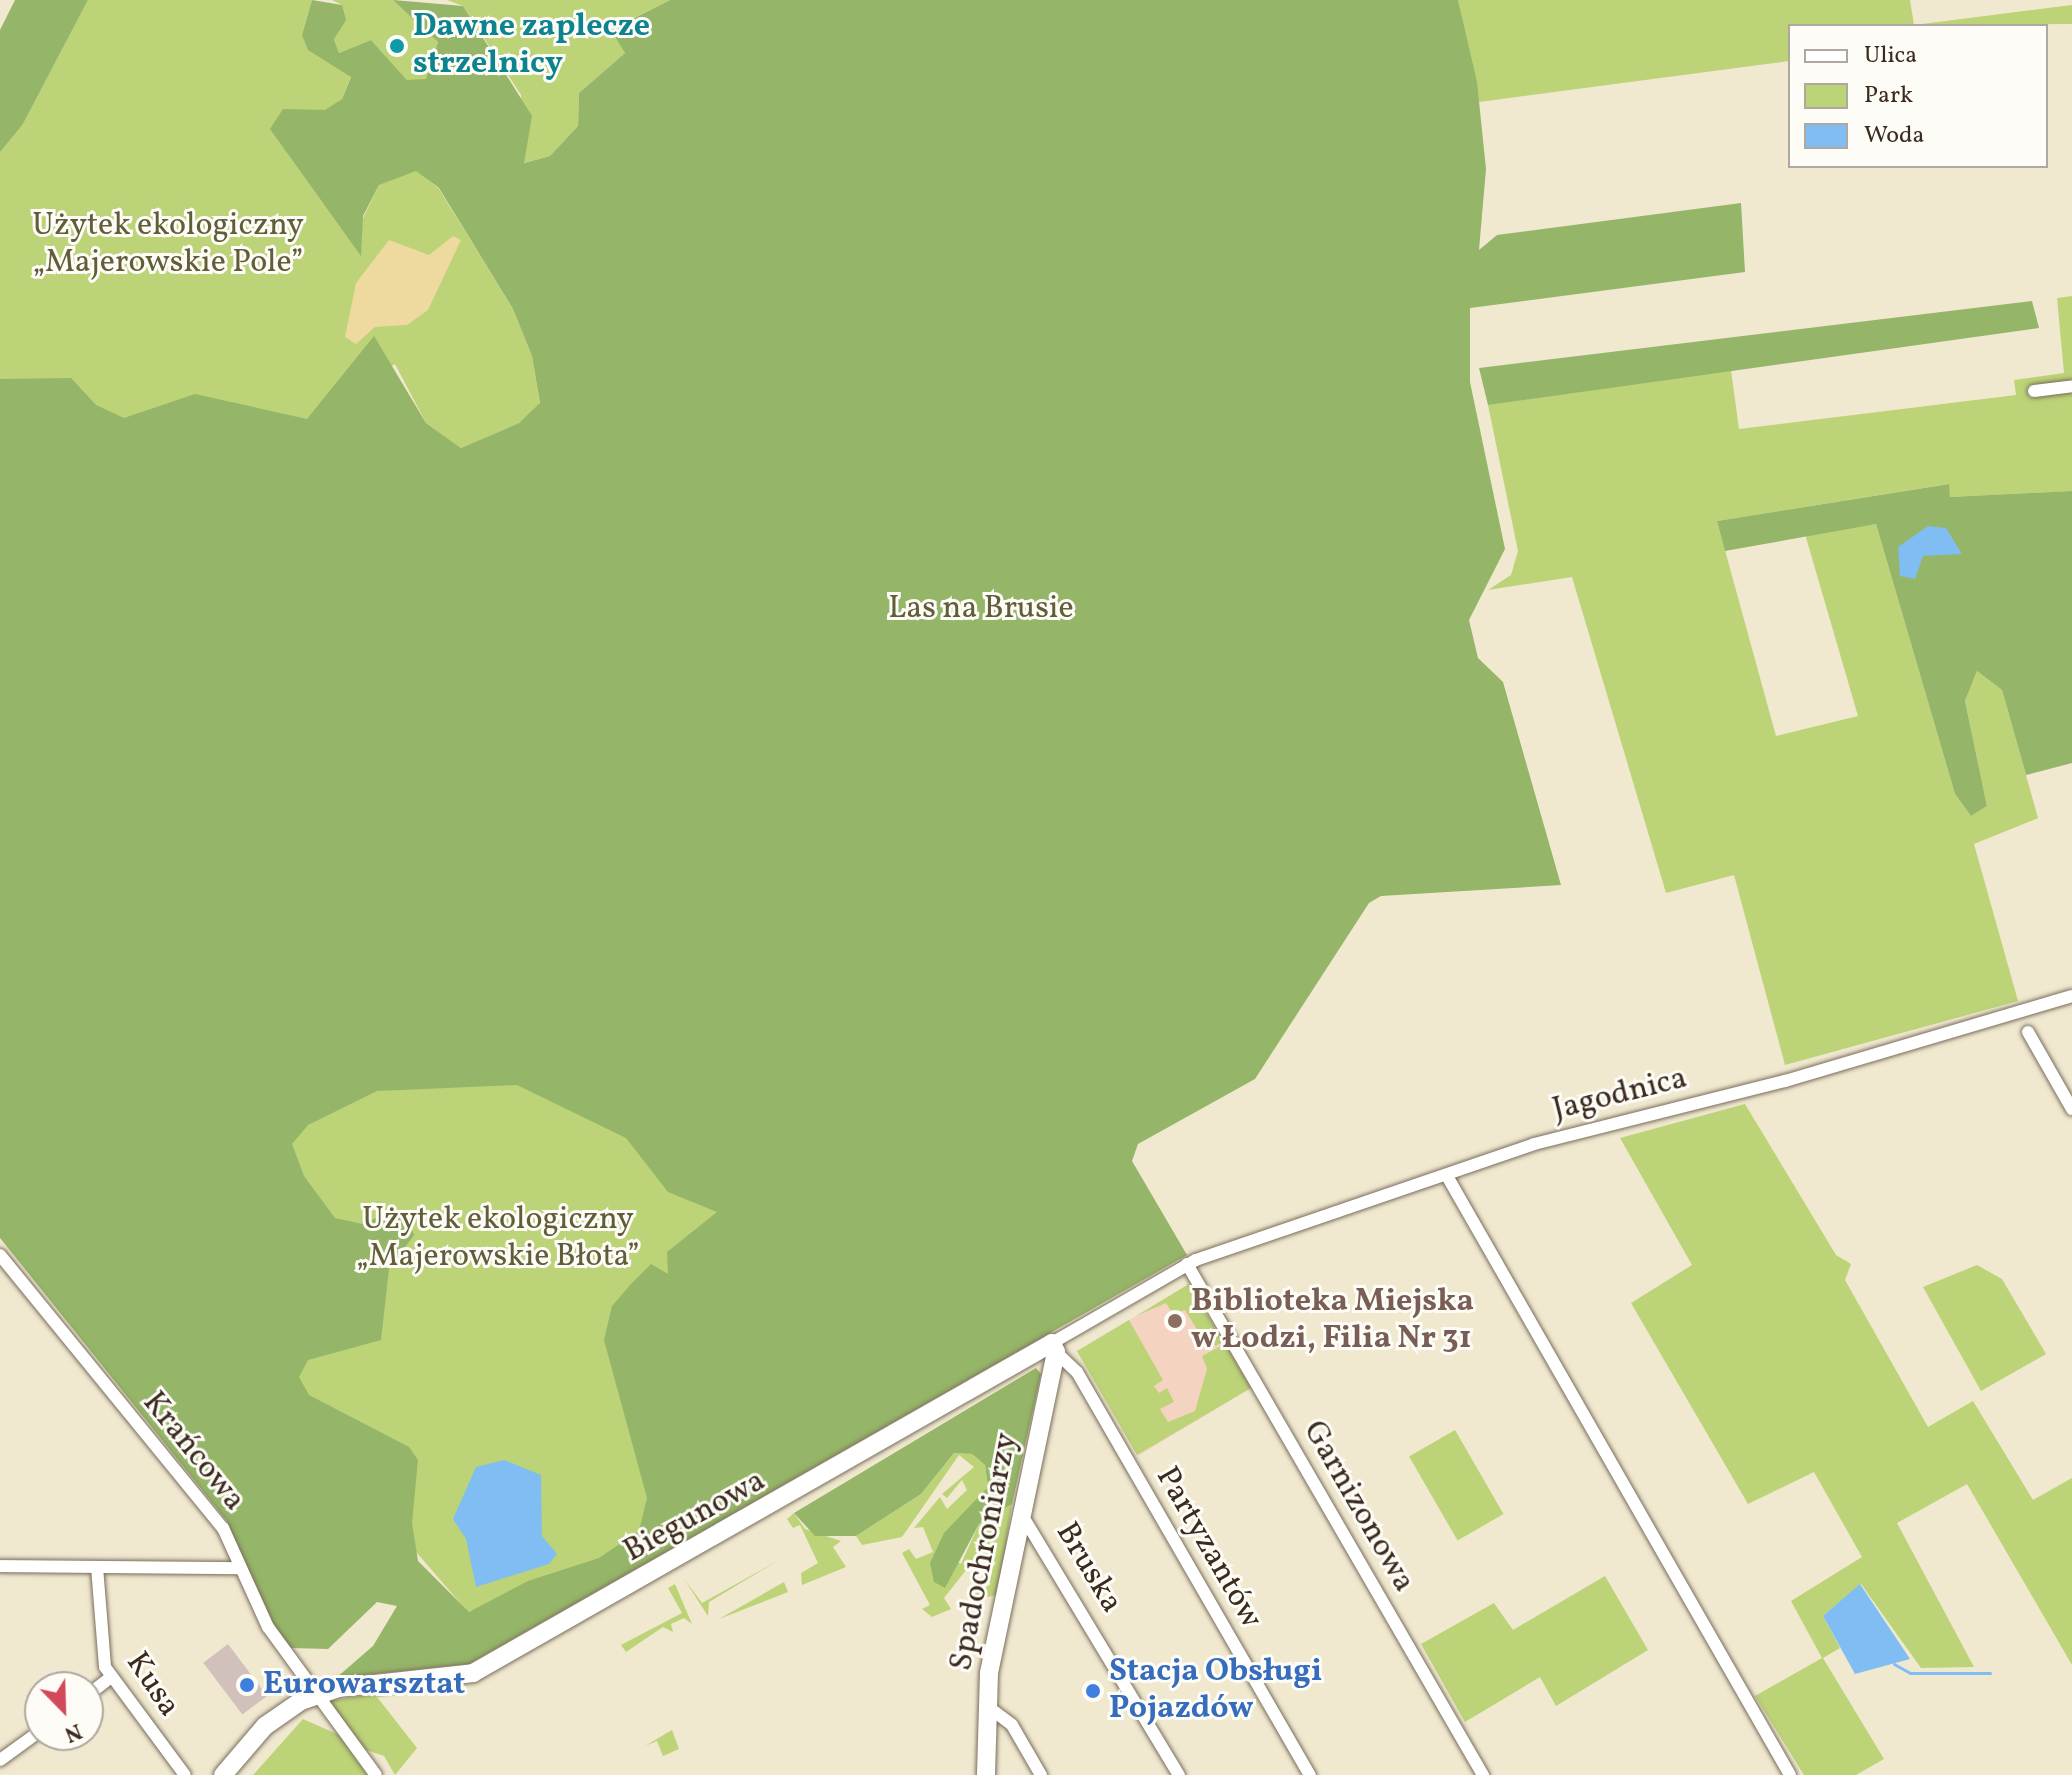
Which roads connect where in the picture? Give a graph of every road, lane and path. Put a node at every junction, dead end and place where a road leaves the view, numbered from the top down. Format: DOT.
graph roads {
  1 [pos="2072,386"];
  2 [pos="2034,391"];
  3 [pos="2072,996"];
  4 [pos="2028,1032"];
  5 [pos="2072,1109"];
  6 [pos="1447,1176"];
  7 [pos="0,1255"];
  8 [pos="1187,1264"];
  9 [pos="1054,1348"];
  10 [pos="1022,1515"];
  11 [pos="0,1566"];
  12 [pos="97,1567"];
  13 [pos="239,1568"];
  14 [pos="110,1678"];
  15 [pos="104,1683"];
  16 [pos="317,1693"];
  17 [pos="987,1706"];
  18 [pos="24,1743"];
  19 [pos="0,1760"];
  20 [pos="185,1775"];
  21 [pos="223,1775"];
  22 [pos="376,1775"];
  23 [pos="986,1775"];
  24 [pos="1041,1775"];
  25 [pos="1179,1775"];
  26 [pos="1310,1775"];
  27 [pos="1483,1775"];
  28 [pos="1790,1775"];
  1 -- 2 [label="street"];
  3 -- 6 [label="street, Jagodnica"];
  4 -- 5 [label="street"];
  6 -- 8 [label="street, Jagodnica"];
  6 -- 28 [label="street"];
  7 -- 13 [label="street, Krańcowa"];
  8 -- 9 [label="street, Biegunowa"];
  8 -- 27 [label="street, Garnizonowa"];
  9 -- 10 [label="street, Spadochroniarzy"];
  9 -- 16 [label="street, Biegunowa"];
  9 -- 26 [label="street, Partyzantów"];
  10 -- 17 [label="street, Spadochroniarzy"];
  10 -- 25 [label="street, Bruska"];
  11 -- 12 [label="street"];
  12 -- 13 [label="street"];
  12 -- 14 [label="street, Kusa"];
  13 -- 16 [label="street, Krańcowa"];
  14 -- 15 [label="street"];
  14 -- 20 [label="street, Kusa"];
  16 -- 21 [label="street, Biegunowa"];
  16 -- 22 [label="street, Krańcowa"];
  17 -- 23 [label="street, Spadochroniarzy"];
  17 -- 24 [label="street"];
  18 -- 19 [label="street"];
}
